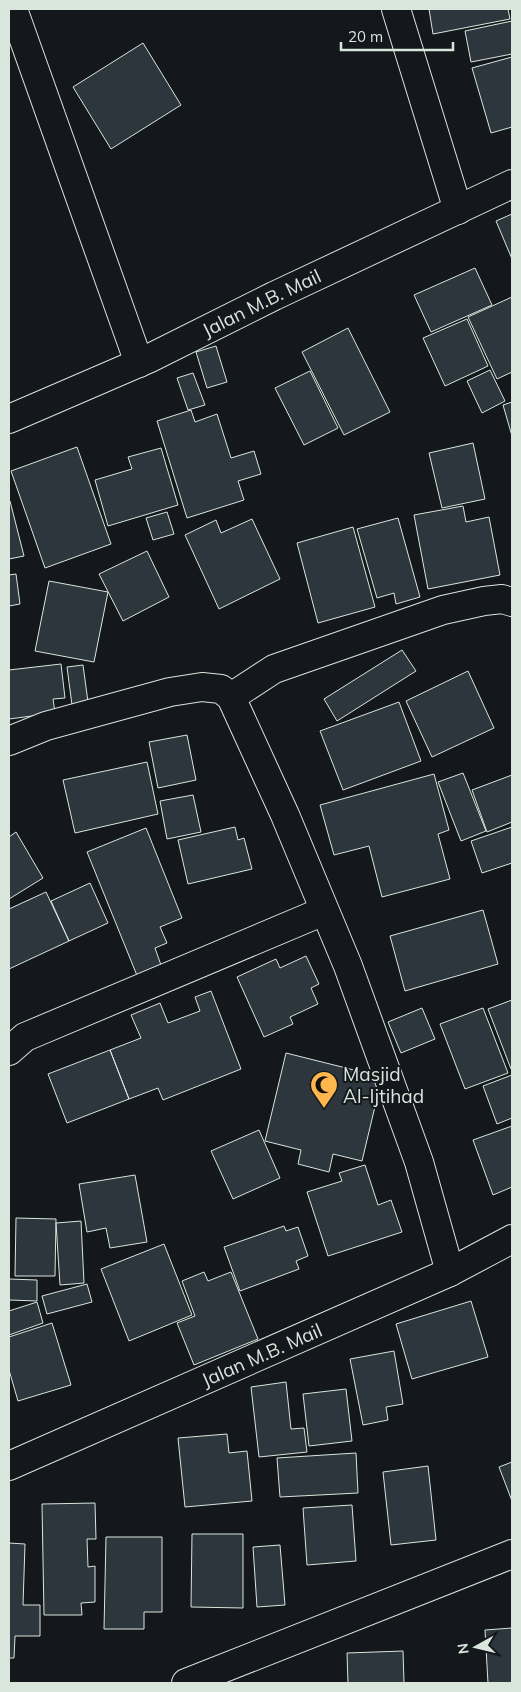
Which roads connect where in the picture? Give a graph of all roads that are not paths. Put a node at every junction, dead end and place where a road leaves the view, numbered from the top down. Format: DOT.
graph roads {
  1 [pos="13,9"];
  2 [pos="396,9"];
  3 [pos="512,184"];
  4 [pos="458,210"];
  5 [pos="139,363"];
  6 [pos="9,419"];
  7 [pos="512,602"];
  8 [pos="231,697"];
  9 [pos="9,741"];
  10 [pos="324,911"];
  11 [pos="9,1051"];
  12 [pos="512,1239"];
  13 [pos="450,1272"];
  14 [pos="9,1466"];
  15 [pos="512,1554"];
  16 [pos="186,1683"];
  1 -- 5 [label="street"];
  2 -- 4 [label="street"];
  3 -- 4 [label="street, Jalan M.B. Mail"];
  4 -- 5 [label="street, Jalan M.B. Mail"];
  5 -- 6 [label="street, Jalan M.B. Mail"];
  7 -- 8 [label="street"];
  8 -- 9 [label="street"];
  8 -- 10 [label="street"];
  10 -- 11 [label="street"];
  10 -- 13 [label="street"];
  12 -- 13 [label="street, Jalan M.B. Mail"];
  13 -- 14 [label="street, Jalan M.B. Mail"];
  15 -- 16 [label="street"];
}
